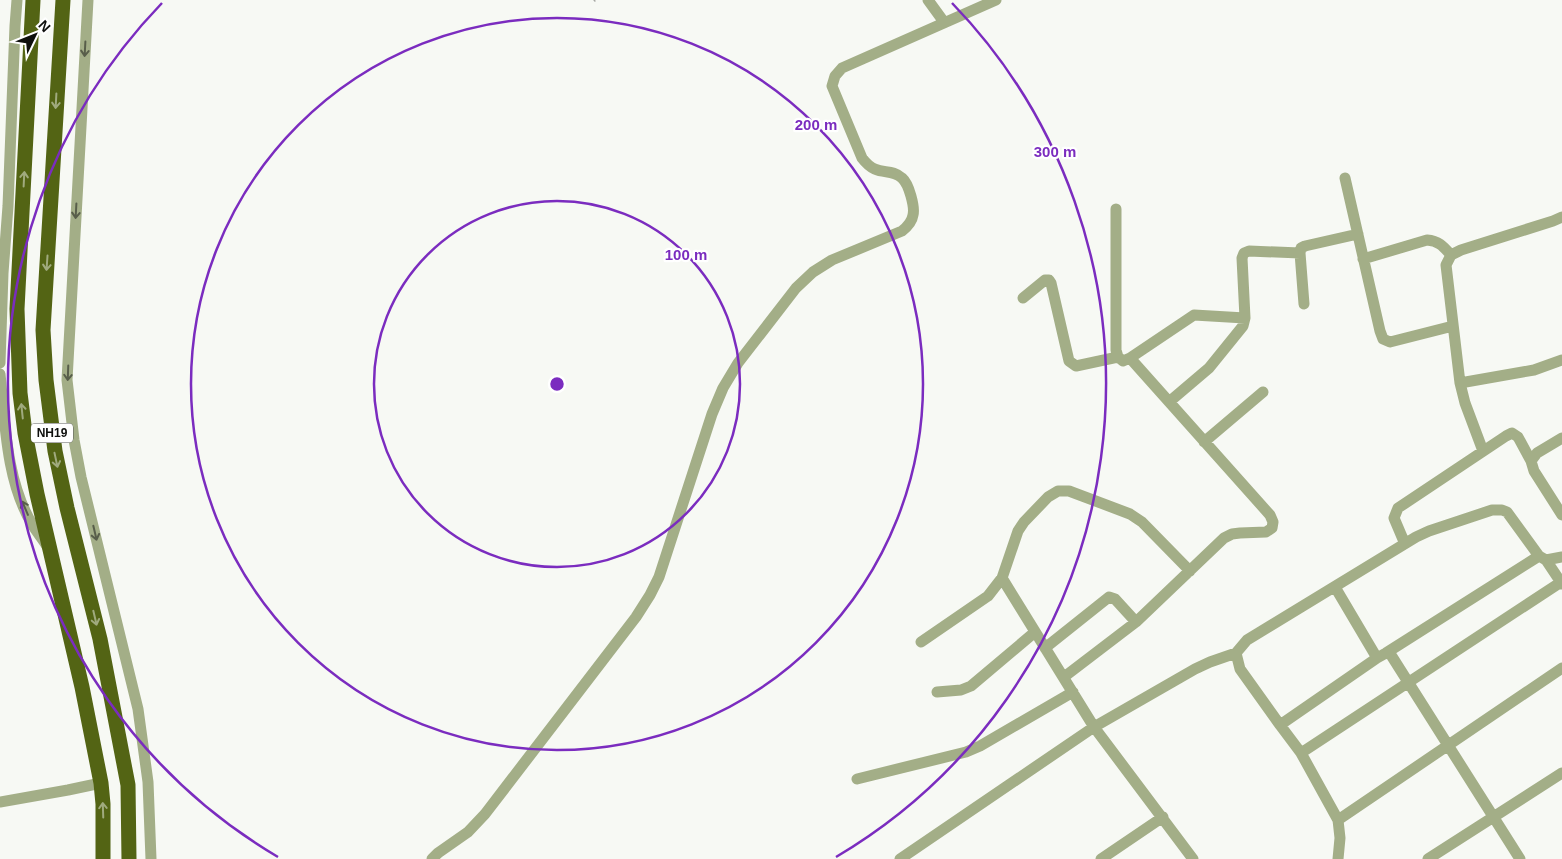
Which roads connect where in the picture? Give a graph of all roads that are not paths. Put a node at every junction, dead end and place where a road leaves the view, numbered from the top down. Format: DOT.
graph roads {
  1 [pos="18,0"];
  2 [pos="33,0"];
  3 [pos="63,0"];
  4 [pos="88,0"];
  5 [pos="928,0"];
  6 [pos="996,0"];
  7 [pos="944,22"];
  8 [pos="1345,178"];
  9 [pos="4,182"];
  10 [pos="1116,209"];
  11 [pos="1562,217"];
  12 [pos="1358,234"];
  13 [pos="1300,253"];
  14 [pos="1451,256"];
  15 [pos="1364,259"];
  16 [pos="1,273"];
  17 [pos="1023,298"];
  18 [pos="1304,304"];
  19 [pos="1245,318"];
  20 [pos="1453,326"];
  21 [pos="1124,358"];
  22 [pos="1562,360"];
  23 [pos="0,363"];
  24 [pos="0,374"];
  25 [pos="1460,383"];
  26 [pos="1263,392"];
  27 [pos="1169,402"];
  28 [pos="1562,438"];
  29 [pos="1204,442"];
  30 [pos="3,445"];
  31 [pos="1483,451"];
  32 [pos="1531,462"];
  33 [pos="1562,515"];
  34 [pos="1405,544"];
  35 [pos="50,549"];
  36 [pos="1562,557"];
  37 [pos="1542,558"];
  38 [pos="1190,571"];
  39 [pos="1002,578"];
  40 [pos="1561,583"];
  41 [pos="1335,587"];
  42 [pos="1136,622"];
  43 [pos="1035,632"];
  44 [pos="921,642"];
  45 [pos="1045,648"];
  46 [pos="1236,653"];
  47 [pos="1381,656"];
  48 [pos="1562,668"];
  49 [pos="1064,677"];
  50 [pos="1409,681"];
  51 [pos="937,692"];
  52 [pos="1073,692"];
  53 [pos="1280,725"];
  54 [pos="1094,727"];
  55 [pos="1448,745"];
  56 [pos="1301,753"];
  57 [pos="1562,773"];
  58 [pos="857,779"];
  59 [pos="101,782"];
  60 [pos="0,802"];
  61 [pos="1163,817"];
  62 [pos="1493,818"];
  63 [pos="1338,820"];
  64 [pos="103,859"];
  65 [pos="129,859"];
  66 [pos="151,859"];
  67 [pos="432,859"];
  68 [pos="900,859"];
  69 [pos="1101,859"];
  70 [pos="1194,859"];
  71 [pos="1338,859"];
  72 [pos="1428,859"];
  73 [pos="1520,859"];
  1 -- 9 [label="street"];
  35 -- 2 [label="highway, NH19, one-way"];
  3 -- 65 [label="highway, NH19, one-way"];
  4 -- 66 [label="street, one-way"];
  5 -- 7 [label="street"];
  6 -- 7 [label="street"];
  7 -- 67 [label="street"];
  8 -- 12 [label="street"];
  9 -- 16 [label="street"];
  10 -- 21 [label="street"];
  11 -- 14 [label="street"];
  12 -- 13 [label="street"];
  12 -- 15 [label="street"];
  13 -- 18 [label="street"];
  13 -- 19 [label="street"];
  14 -- 15 [label="street"];
  14 -- 20 [label="street"];
  15 -- 20 [label="street"];
  16 -- 23 [label="street"];
  17 -- 21 [label="street"];
  19 -- 21 [label="street"];
  19 -- 27 [label="street"];
  20 -- 25 [label="street"];
  21 -- 27 [label="street"];
  22 -- 25 [label="street"];
  24 -- 30 [label="street"];
  25 -- 31 [label="street"];
  26 -- 29 [label="street"];
  27 -- 29 [label="street"];
  28 -- 32 [label="street"];
  29 -- 38 [label="street"];
  35 -- 30 [label="street, one-way"];
  31 -- 32 [label="street"];
  31 -- 34 [label="street"];
  32 -- 33 [label="street"];
  34 -- 37 [label="street"];
  34 -- 41 [label="street"];
  35 -- 59 [label="highway, NH19"];
  36 -- 37 [label="street"];
  37 -- 40 [label="street"];
  37 -- 47 [label="street"];
  38 -- 39 [label="street"];
  38 -- 42 [label="street"];
  39 -- 43 [label="street"];
  39 -- 44 [label="street"];
  40 -- 50 [label="street"];
  41 -- 46 [label="street"];
  41 -- 47 [label="street"];
  42 -- 45 [label="street"];
  42 -- 49 [label="street"];
  43 -- 45 [label="street"];
  43 -- 51 [label="street"];
  45 -- 49 [label="street"];
  46 -- 53 [label="street"];
  46 -- 54 [label="street"];
  47 -- 50 [label="street"];
  47 -- 53 [label="street"];
  48 -- 55 [label="street"];
  49 -- 52 [label="street"];
  50 -- 55 [label="street"];
  50 -- 56 [label="street"];
  52 -- 54 [label="street"];
  52 -- 58 [label="street"];
  53 -- 56 [label="street"];
  54 -- 61 [label="street"];
  54 -- 68 [label="street"];
  55 -- 62 [label="street"];
  55 -- 63 [label="street"];
  56 -- 63 [label="street"];
  57 -- 62 [label="street"];
  59 -- 60 [label="street"];
  64 -- 59 [label="highway, NH19, one-way"];
  61 -- 69 [label="street"];
  61 -- 70 [label="street"];
  62 -- 72 [label="street"];
  62 -- 73 [label="street"];
  63 -- 71 [label="street"];
}
